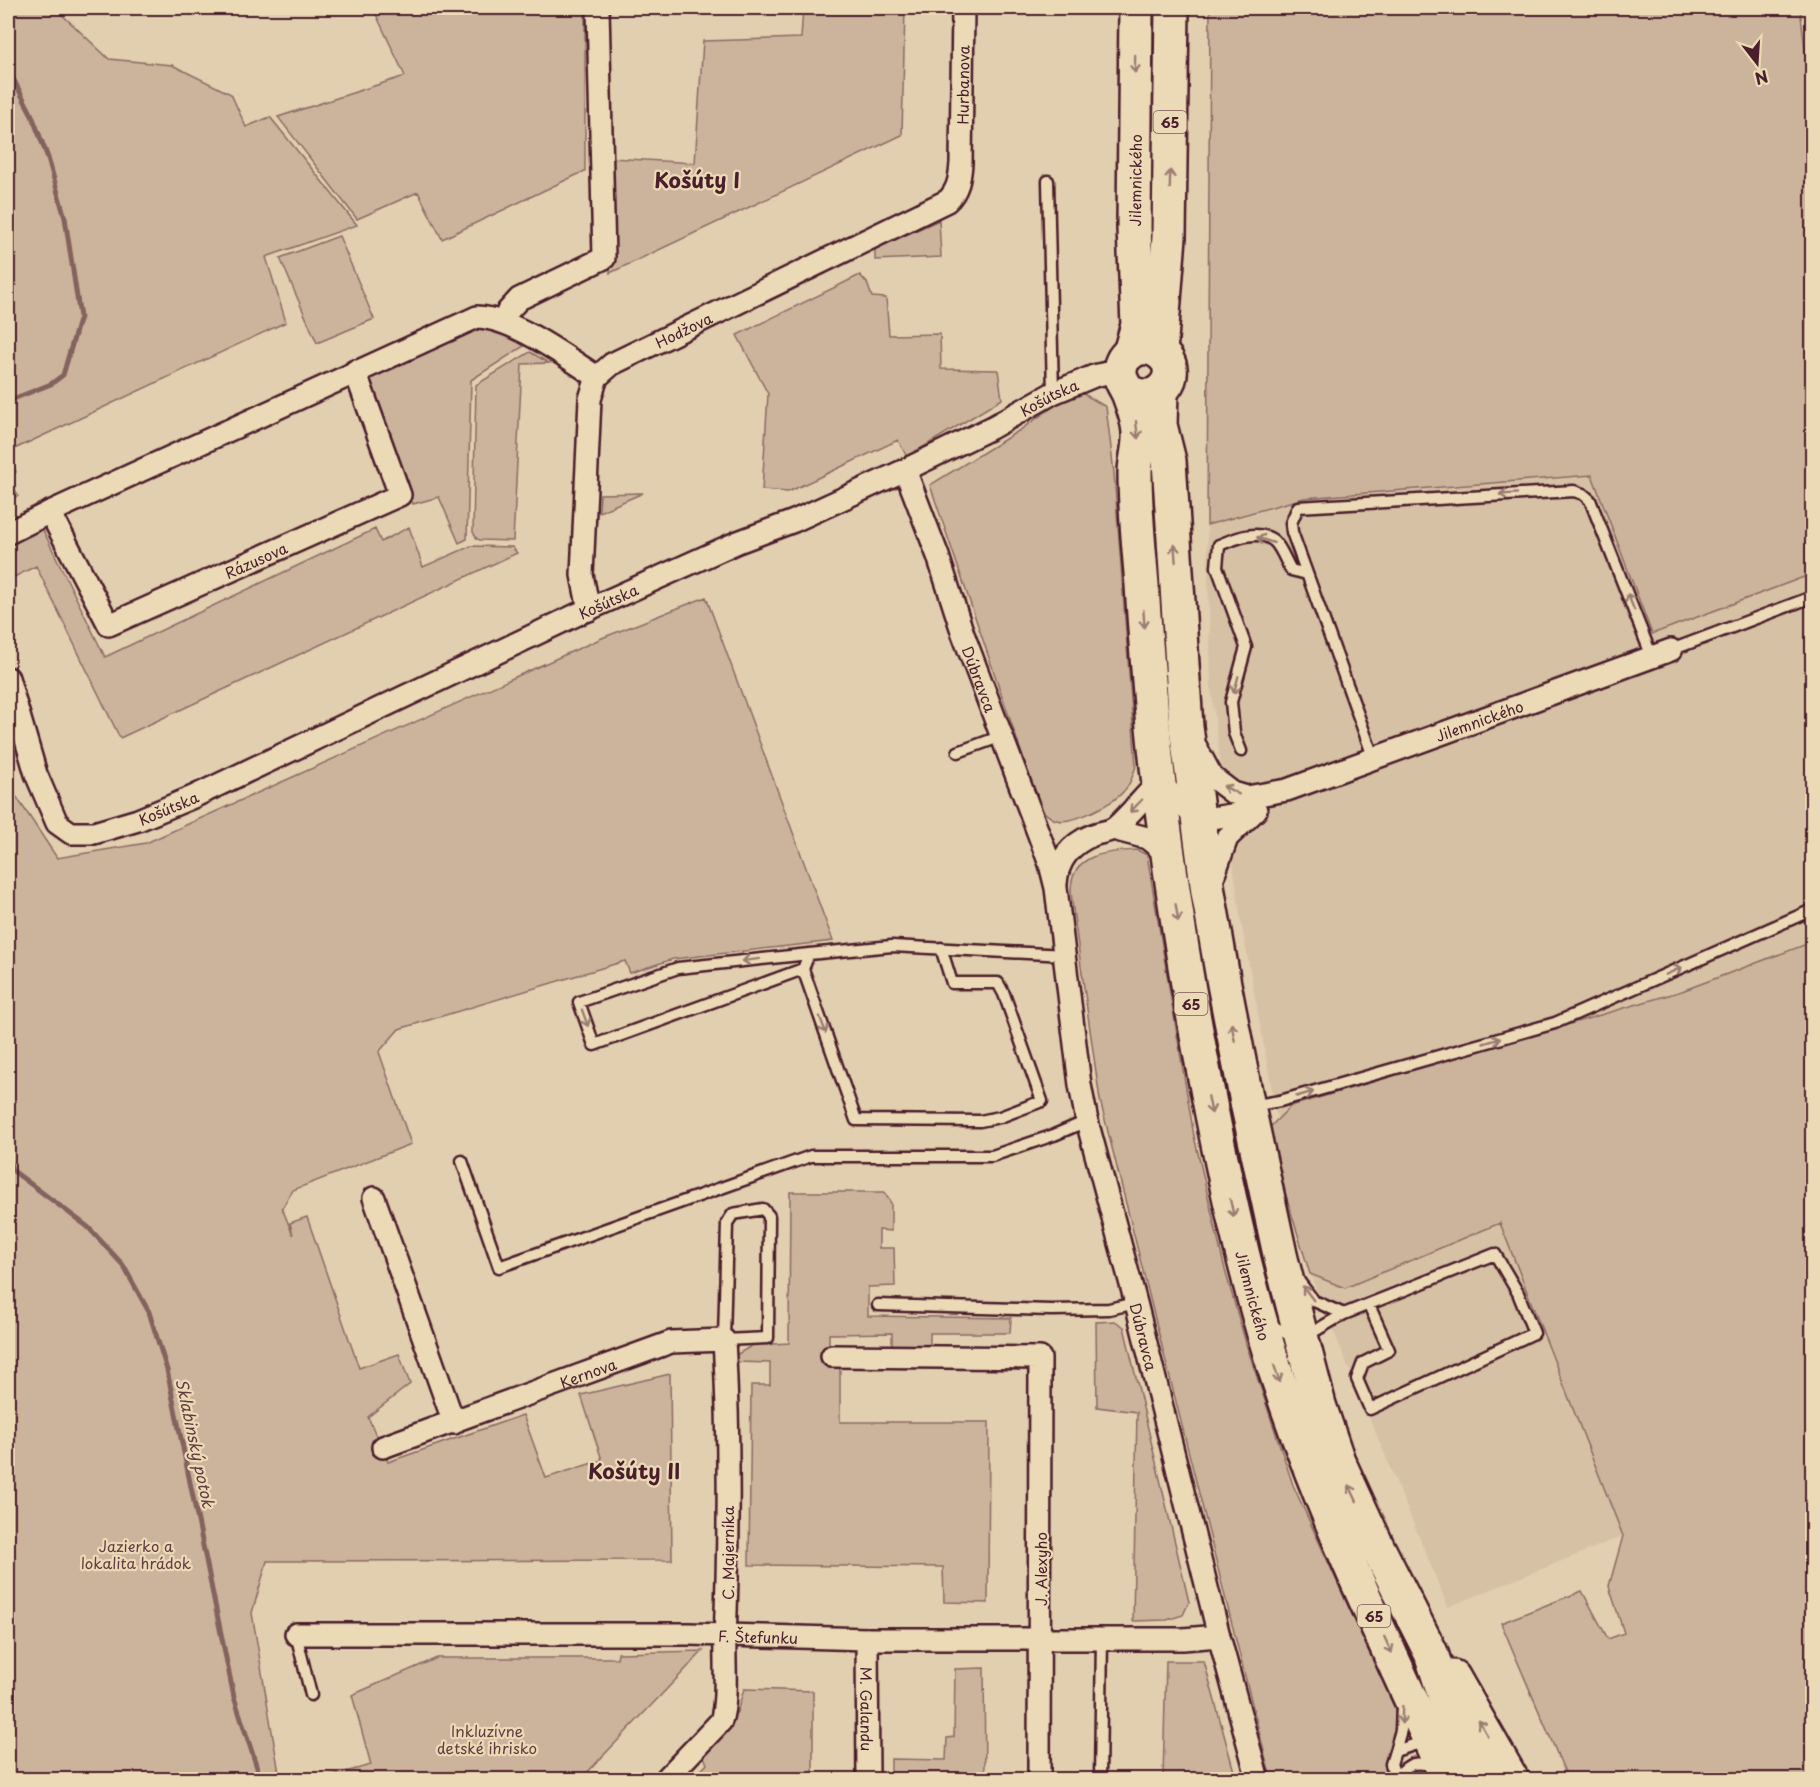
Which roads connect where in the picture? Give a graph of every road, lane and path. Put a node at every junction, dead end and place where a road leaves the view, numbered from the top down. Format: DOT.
graph roads {
  1 [pos="598,8"];
  2 [pos="963,8"];
  3 [pos="1136,8"];
  4 [pos="1172,8"];
  5 [pos="962,163"];
  6 [pos="1048,181"];
  7 [pos="1169,237"];
  8 [pos="503,322"];
  9 [pos="1135,366"];
  10 [pos="355,371"];
  11 [pos="597,377"];
  12 [pos="1053,393"];
  13 [pos="1169,461"];
  14 [pos="905,470"];
  15 [pos="50,512"];
  16 [pos="8,533"];
  17 [pos="1307,574"];
  18 [pos="1812,597"];
  19 [pos="589,610"];
  20 [pos="1661,653"];
  21 [pos="8,678"];
  22 [pos="1186,728"];
  23 [pos="1002,736"];
  24 [pos="1241,751"];
  25 [pos="958,752"];
  26 [pos="1374,759"];
  27 [pos="1159,782"];
  28 [pos="1287,790"];
  29 [pos="1252,812"];
  30 [pos="1198,820"];
  31 [pos="1113,829"];
  32 [pos="1168,855"];
  33 [pos="1056,888"];
  34 [pos="1208,892"];
  35 [pos="1812,910"];
  36 [pos="941,948"];
  37 [pos="809,954"];
  38 [pos="1065,955"];
  39 [pos="803,969"];
  40 [pos="1248,1107"];
  41 [pos="1087,1121"];
  42 [pos="462,1161"];
  43 [pos="374,1198"];
  44 [pos="1281,1259"];
  45 [pos="1136,1303"];
  46 [pos="878,1305"];
  47 [pos="1369,1305"];
  48 [pos="1344,1314"];
  49 [pos="1260,1318"];
  50 [pos="1301,1339"];
  51 [pos="724,1340"];
  52 [pos="832,1356"];
  53 [pos="454,1423"];
  54 [pos="383,1447"];
  55 [pos="296,1634"];
  56 [pos="726,1635"];
  57 [pos="1219,1636"];
  58 [pos="1102,1638"];
  59 [pos="867,1639"];
  60 [pos="1039,1639"];
  61 [pos="1431,1653"];
  62 [pos="1403,1678"];
  63 [pos="311,1695"];
  64 [pos="1395,1751"];
  65 [pos="1446,1753"];
  66 [pos="1396,1778"];
  67 [pos="665,1779"];
  68 [pos="868,1779"];
  69 [pos="1039,1779"];
  70 [pos="1100,1779"];
  71 [pos="1258,1779"];
  72 [pos="1477,1779"];
  73 [pos="1512,1779"];
  1 -- 8 [label="street"];
  2 -- 5 [label="street, Hurbanova"];
  3 -- 9 [label="main road, Jilemnického / 65, one-way"];
  7 -- 4 [label="main road, Jilemnického / 65, one-way"];
  5 -- 11 [label="street, Hodžova"];
  6 -- 12 [label="lane"];
  7 -- 9 [label="main road, Jilemnického / 65"];
  7 -- 13 [label="main road, Jilemnického / 65"];
  8 -- 10 [label="street"];
  8 -- 11 [label="street"];
  9 -- 12 [label="street, Košútska"];
  9 -- 13 [label="main road, Jilemnického / 65"];
  9 -- 27 [label="main road, Jilemnického / 65, one-way"];
  10 -- 15 [label="street"];
  10 -- 15 [label="street, Rázusova"];
  11 -- 19 [label="street"];
  12 -- 14 [label="street, Košútska"];
  22 -- 13 [label="main road, Jilemnického / 65, one-way"];
  14 -- 19 [label="street, Košútska"];
  14 -- 23 [label="street, Dúbravca"];
  15 -- 16 [label="street"];
  20 -- 17 [label="lane, one-way"];
  17 -- 24 [label="lane, one-way"];
  17 -- 26 [label="lane"];
  18 -- 20 [label="lane"];
  19 -- 21 [label="street, Košútska"];
  20 -- 26 [label="street, Jilemnického"];
  28 -- 22 [label="street, Jilemnického, one-way"];
  22 -- 30 [label="main road, Jilemnického / 65"];
  23 -- 25 [label="lane"];
  23 -- 33 [label="street, Dúbravca"];
  26 -- 28 [label="street, Jilemnického"];
  27 -- 30 [label="street"];
  27 -- 31 [label="street, Dúbravca, one-way"];
  27 -- 32 [label="main road, Jilemnického / 65"];
  28 -- 29 [label="street, Jilemnického"];
  29 -- 30 [label="street, Jilemnického"];
  29 -- 34 [label="street, Jilemnického"];
  30 -- 34 [label="main road, Jilemnického / 65"];
  31 -- 32 [label="street"];
  31 -- 33 [label="street, Dúbravca"];
  32 -- 49 [label="main road, Jilemnického / 65, one-way"];
  33 -- 38 [label="street, Dúbravca"];
  40 -- 34 [label="main road, Jilemnického / 65, one-way"];
  40 -- 35 [label="lane, one-way"];
  36 -- 37 [label="lane"];
  36 -- 38 [label="lane"];
  39 -- 36 [label="lane, one-way"];
  37 -- 39 [label="lane"];
  37 -- 39 [label="lane, one-way"];
  38 -- 41 [label="street, Dúbravca"];
  40 -- 44 [label="main road, Jilemnického / 65"];
  41 -- 42 [label="lane"];
  41 -- 45 [label="street, Dúbravca"];
  43 -- 53 [label="street"];
  48 -- 44 [label="lane, one-way"];
  44 -- 50 [label="main road, Jilemnického / 65"];
  45 -- 46 [label="lane"];
  45 -- 57 [label="street, Dúbravca"];
  47 -- 47 [label="lane"];
  47 -- 48 [label="lane"];
  48 -- 50 [label="lane"];
  49 -- 50 [label="lane"];
  49 -- 62 [label="main road, Jilemnického / 65, one-way"];
  61 -- 50 [label="main road, Jilemnického / 65, one-way"];
  51 -- 51 [label="lane"];
  51 -- 53 [label="street, Kernova"];
  51 -- 56 [label="street, C. Majerníka"];
  52 -- 60 [label="street, J. Alexyho"];
  53 -- 54 [label="street, Kernova"];
  55 -- 56 [label="street, F. Štefunku"];
  55 -- 63 [label="lane"];
  56 -- 59 [label="street, F. Štefunku"];
  56 -- 67 [label="street, C. Majerníka"];
  57 -- 58 [label="street, F. Štefunku"];
  57 -- 71 [label="street, Dúbravca"];
  58 -- 60 [label="street, F. Štefunku"];
  58 -- 70 [label="lane"];
  59 -- 60 [label="street, F. Štefunku"];
  59 -- 68 [label="street, M. Galandu"];
  60 -- 69 [label="street, J. Alexyho"];
  61 -- 65 [label="main road, Jilemnického / 65"];
  73 -- 61 [label="main road, one-way"];
  62 -- 64 [label="lane, one-way"];
  62 -- 65 [label="main road, Jilemnického / 65"];
  64 -- 65 [label="lane"];
  64 -- 66 [label="lane"];
  65 -- 66 [label="lane"];
  65 -- 72 [label="main road, Jilemnického / 65"];
}
